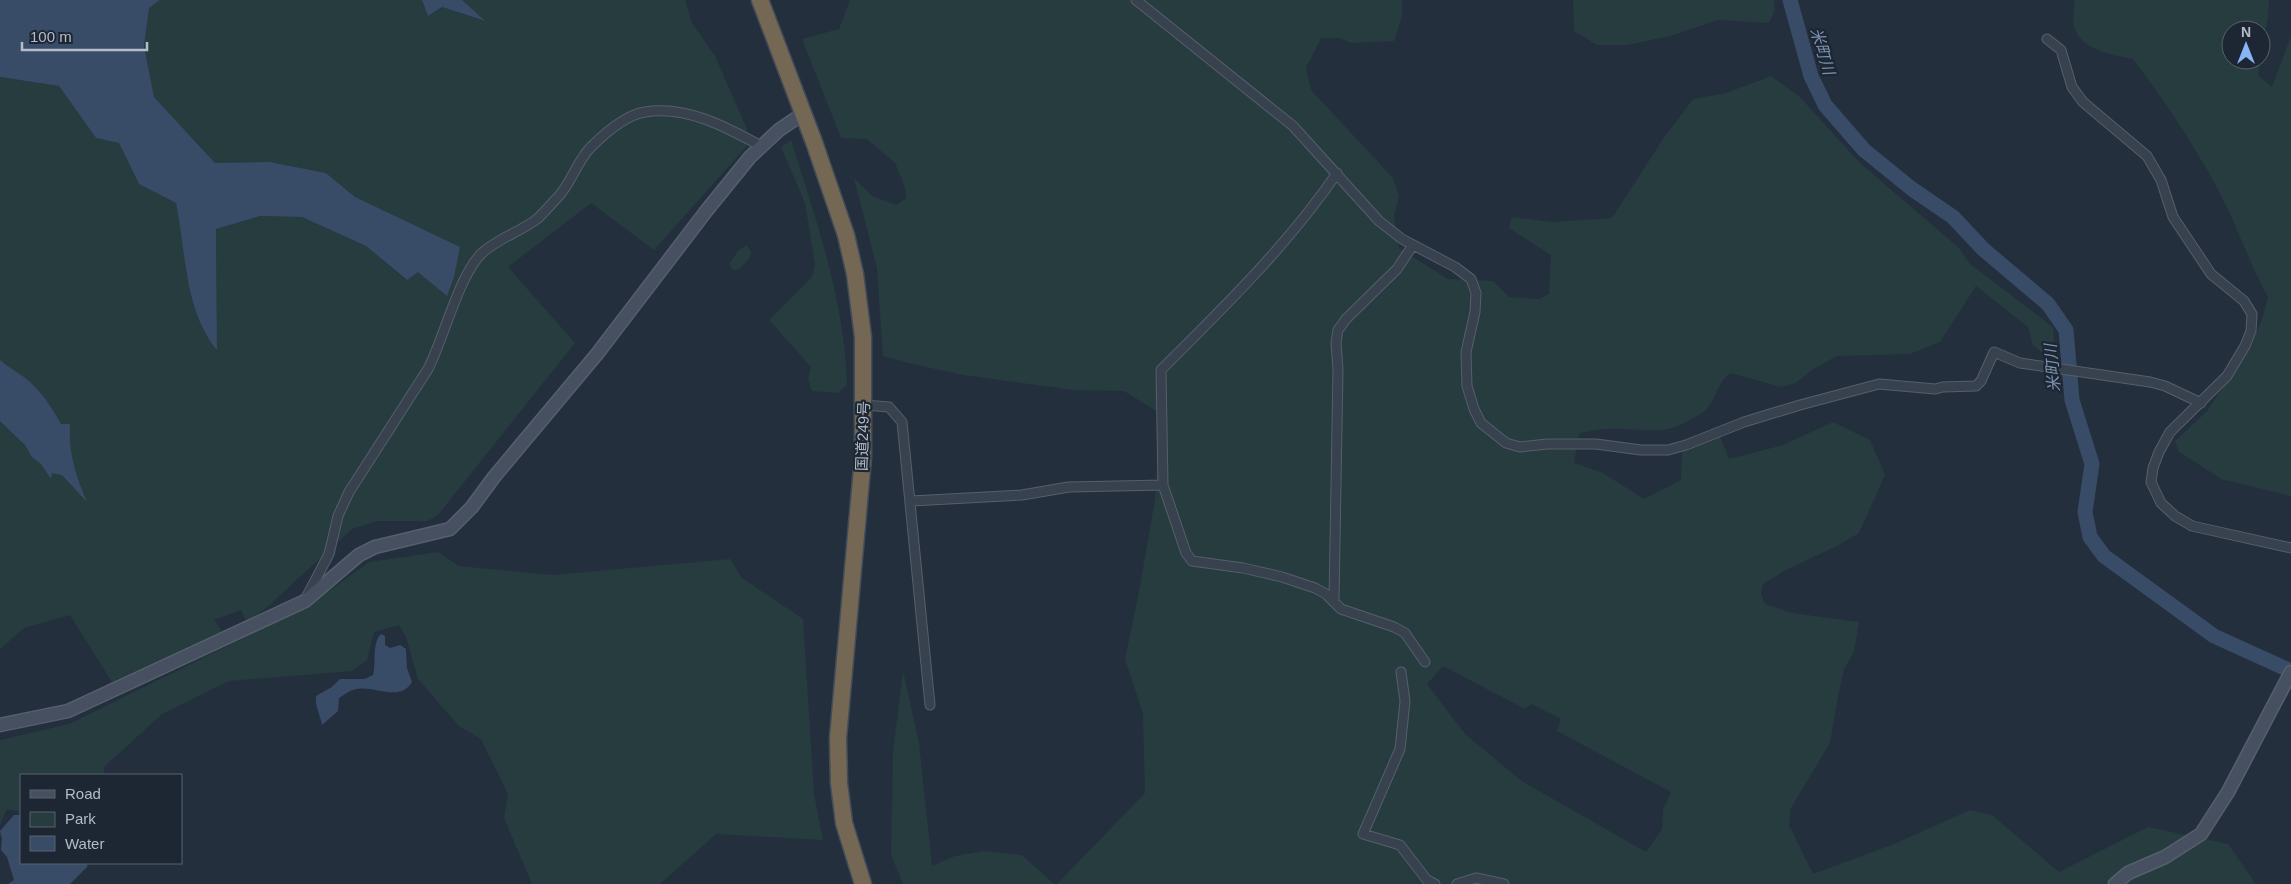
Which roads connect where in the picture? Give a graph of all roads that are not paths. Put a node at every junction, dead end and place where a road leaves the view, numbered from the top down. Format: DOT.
graph roads {
  1 [pos="760,0"];
  2 [pos="1136,0"];
  3 [pos="2047,39"];
  4 [pos="804,113"];
  5 [pos="763,147"];
  6 [pos="1337,174"];
  7 [pos="1413,246"];
  8 [pos="2201,403"];
  9 [pos="864,405"];
  10 [pos="1163,485"];
  11 [pos="911,501"];
  12 [pos="2291,548"];
  13 [pos="305,601"];
  14 [pos="1334,601"];
  15 [pos="1425,662"];
  16 [pos="1401,672"];
  17 [pos="2291,672"];
  18 [pos="930,706"];
  19 [pos="0,725"];
  20 [pos="863,884"];
  21 [pos="1435,884"];
  22 [pos="1457,884"];
  23 [pos="1504,884"];
  24 [pos="2116,884"];
  1 -- 4 [label="highway, 国道249号"];
  2 -- 6 [label="street"];
  3 -- 8 [label="street"];
  4 -- 5 [label="street"];
  4 -- 9 [label="highway, 国道249号"];
  5 -- 13 [label="street"];
  5 -- 13 [label="street"];
  6 -- 7 [label="street"];
  6 -- 10 [label="street"];
  7 -- 8 [label="street"];
  7 -- 14 [label="street"];
  8 -- 12 [label="street"];
  9 -- 11 [label="street"];
  9 -- 20 [label="highway, 国道249号"];
  10 -- 11 [label="street"];
  10 -- 14 [label="street"];
  11 -- 18 [label="street"];
  13 -- 19 [label="street"];
  14 -- 15 [label="street"];
  16 -- 21 [label="street"];
  17 -- 24 [label="street"];
  22 -- 23 [label="street"];
}
